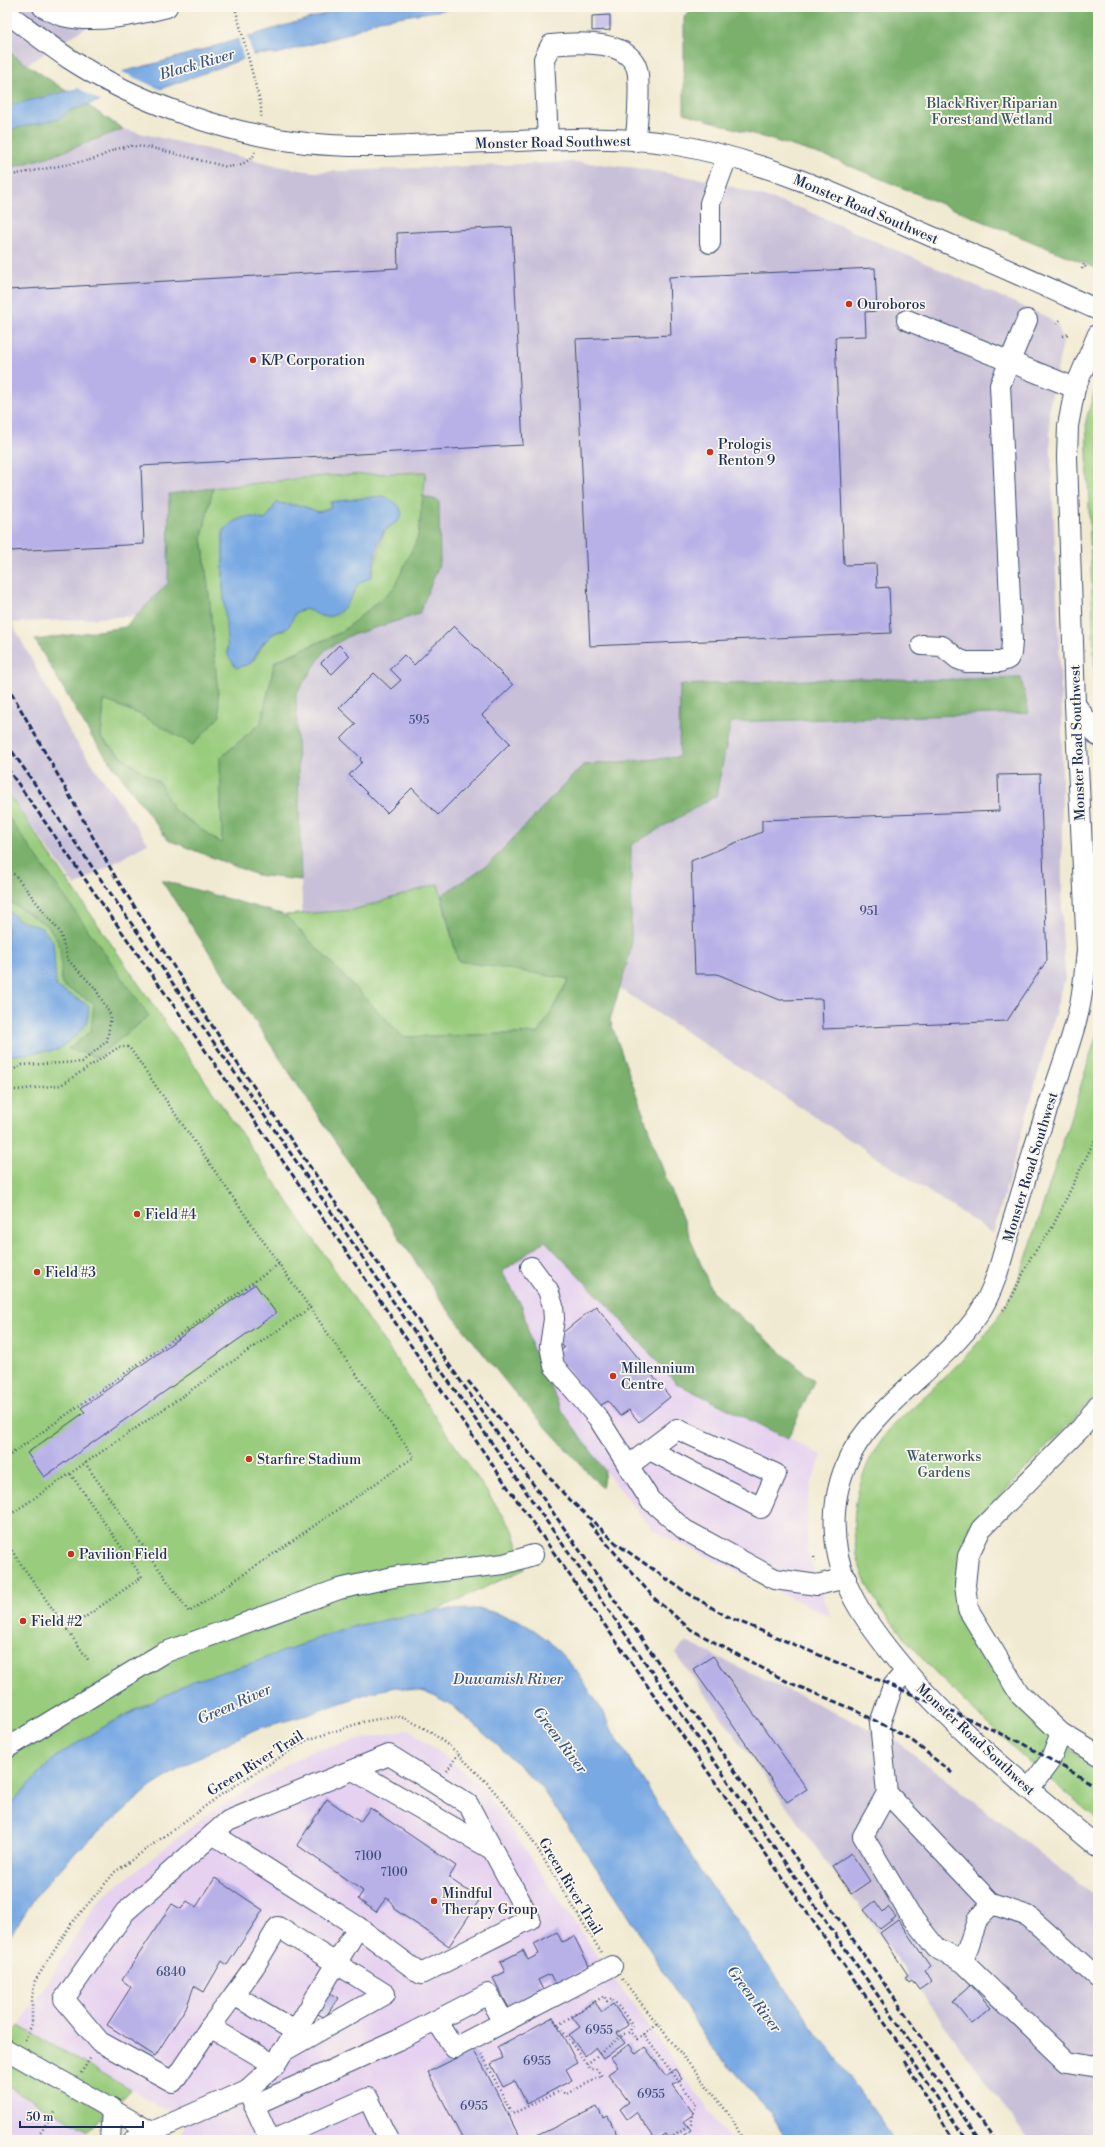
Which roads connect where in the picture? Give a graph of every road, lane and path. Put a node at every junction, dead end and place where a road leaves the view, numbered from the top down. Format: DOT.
graph roads {
  1 [pos="43,7"];
  2 [pos="167,7"];
  3 [pos="235,8"];
  4 [pos="13,11"];
  5 [pos="261,119"];
  6 [pos="548,140"];
  7 [pos="636,141"];
  8 [pos="255,150"];
  9 [pos="727,157"];
  10 [pos="7,176"];
  11 [pos="710,243"];
  12 [pos="1086,268"];
  13 [pos="1082,269"];
  14 [pos="1098,310"];
  15 [pos="907,320"];
  16 [pos="1027,320"];
  17 [pos="1060,320"];
  18 [pos="1057,324"];
  19 [pos="1069,334"];
  20 [pos="1098,334"];
  21 [pos="1063,336"];
  22 [pos="1010,362"];
  23 [pos="1074,388"];
  24 [pos="922,645"];
  25 [pos="1075,704"];
  26 [pos="1098,736"];
  27 [pos="7,869"];
  28 [pos="7,1073"];
  29 [pos="7,1091"];
  30 [pos="1098,1133"];
  31 [pos="279,1264"];
  32 [pos="531,1268"];
  33 [pos="310,1308"];
  34 [pos="1000,1313"];
  35 [pos="1098,1405"];
  36 [pos="650,1450"];
  37 [pos="7,1457"];
  38 [pos="85,1463"];
  39 [pos="628,1466"];
  40 [pos="70,1473"];
  41 [pos="7,1517"];
  42 [pos="7,1544"];
  43 [pos="533,1555"];
  44 [pos="814,1557"];
  45 [pos="815,1561"];
  46 [pos="846,1578"];
  47 [pos="67,1630"];
  48 [pos="89,1661"];
  49 [pos="906,1672"];
  50 [pos="1061,1733"];
  51 [pos="7,1748"];
  52 [pos="458,1754"];
  53 [pos="1098,1755"];
  54 [pos="353,1770"];
  55 [pos="446,1773"];
  56 [pos="1029,1789"];
  57 [pos="886,1793"];
  58 [pos="213,1834"];
  59 [pos="1098,1847"];
  60 [pos="493,1850"];
  61 [pos="992,1904"];
  62 [pos="358,1927"];
  63 [pos="963,1962"];
  64 [pos="336,1964"];
  65 [pos="612,1966"];
  66 [pos="1098,1978"];
  67 [pos="234,1995"];
  68 [pos="437,2020"];
  69 [pos="545,2020"];
  70 [pos="504,2022"];
  71 [pos="657,2023"];
  72 [pos="558,2025"];
  73 [pos="210,2027"];
  74 [pos="295,2031"];
  75 [pos="630,2032"];
  76 [pos="643,2034"];
  77 [pos="12,2045"];
  78 [pos="488,2051"];
  79 [pos="279,2058"];
  80 [pos="89,2062"];
  81 [pos="587,2064"];
  82 [pos="1098,2065"];
  83 [pos="79,2077"];
  84 [pos="251,2098"];
  85 [pos="109,2107"];
  86 [pos="56,2111"];
  87 [pos="38,2136"];
  88 [pos="154,2136"];
  89 [pos="110,2140"];
  90 [pos="134,2140"];
  91 [pos="272,2140"];
  92 [pos="388,2140"];
  93 [pos="666,2140"];
  94 [pos="743,2140"];
  1 -- 2 [label="street"];
  3 -- 5 [label="path"];
  4 -- 6 [label="street, Monster Road Southwest"];
  6 -- 7 [label="street, Monster Road Southwest"];
  6 -- 7 [label="street"];
  7 -- 9 [label="street, Monster Road Southwest"];
  8 -- 10 [label="path"];
  9 -- 11 [label="street"];
  9 -- 14 [label="street, Monster Road Southwest"];
  12 -- 13 [label="path"];
  15 -- 22 [label="street"];
  16 -- 22 [label="street"];
  17 -- 18 [label="path"];
  19 -- 21 [label="path"];
  20 -- 23 [label="street, Monster Road Southwest"];
  22 -- 23 [label="street"];
  22 -- 24 [label="street"];
  23 -- 25 [label="street, Monster Road Southwest"];
  25 -- 26 [label="street"];
  25 -- 46 [label="street, Monster Road Southwest"];
  27 -- 28 [label="path"];
  29 -- 31 [label="path"];
  30 -- 34 [label="path"];
  31 -- 33 [label="path"];
  31 -- 37 [label="path"];
  32 -- 39 [label="street"];
  33 -- 38 [label="path"];
  33 -- 38 [label="path"];
  35 -- 50 [label="street"];
  36 -- 36 [label="street"];
  36 -- 39 [label="street"];
  38 -- 40 [label="path"];
  39 -- 46 [label="street"];
  40 -- 41 [label="path"];
  40 -- 47 [label="path"];
  42 -- 47 [label="path"];
  43 -- 51 [label="street"];
  44 -- 45 [label="path"];
  46 -- 49 [label="street, Monster Road Southwest"];
  47 -- 48 [label="path"];
  49 -- 56 [label="street, Monster Road Southwest"];
  49 -- 57 [label="street"];
  50 -- 53 [label="street"];
  50 -- 56 [label="street"];
  52 -- 55 [label="path"];
  52 -- 65 [label="path, Green River Trail"];
  52 -- 77 [label="path, Green River Trail"];
  54 -- 58 [label="street"];
  54 -- 60 [label="street"];
  54 -- 60 [label="street"];
  56 -- 59 [label="street, Monster Road Southwest"];
  57 -- 61 [label="street"];
  57 -- 63 [label="street"];
  58 -- 62 [label="street"];
  58 -- 73 [label="street"];
  60 -- 62 [label="street"];
  61 -- 63 [label="street"];
  61 -- 66 [label="street"];
  62 -- 64 [label="street"];
  63 -- 82 [label="street"];
  64 -- 67 [label="street"];
  64 -- 74 [label="street"];
  64 -- 79 [label="street"];
  65 -- 70 [label="street"];
  65 -- 71 [label="path, Green River Trail"];
  67 -- 73 [label="street"];
  67 -- 74 [label="street"];
  68 -- 70 [label="street"];
  68 -- 70 [label="street"];
  68 -- 84 [label="street"];
  69 -- 72 [label="path"];
  71 -- 76 [label="path"];
  71 -- 94 [label="path, Green River Trail"];
  72 -- 75 [label="path"];
  72 -- 81 [label="path"];
  73 -- 79 [label="street"];
  74 -- 79 [label="street"];
  75 -- 76 [label="path"];
  75 -- 81 [label="path"];
  76 -- 93 [label="path"];
  77 -- 85 [label="street"];
  78 -- 81 [label="path"];
  79 -- 84 [label="street"];
  80 -- 83 [label="path"];
  84 -- 88 [label="street"];
  84 -- 91 [label="street"];
  85 -- 88 [label="street"];
  85 -- 89 [label="street"];
  86 -- 87 [label="path"];
  88 -- 90 [label="street"];
  91 -- 92 [label="street"];
}
